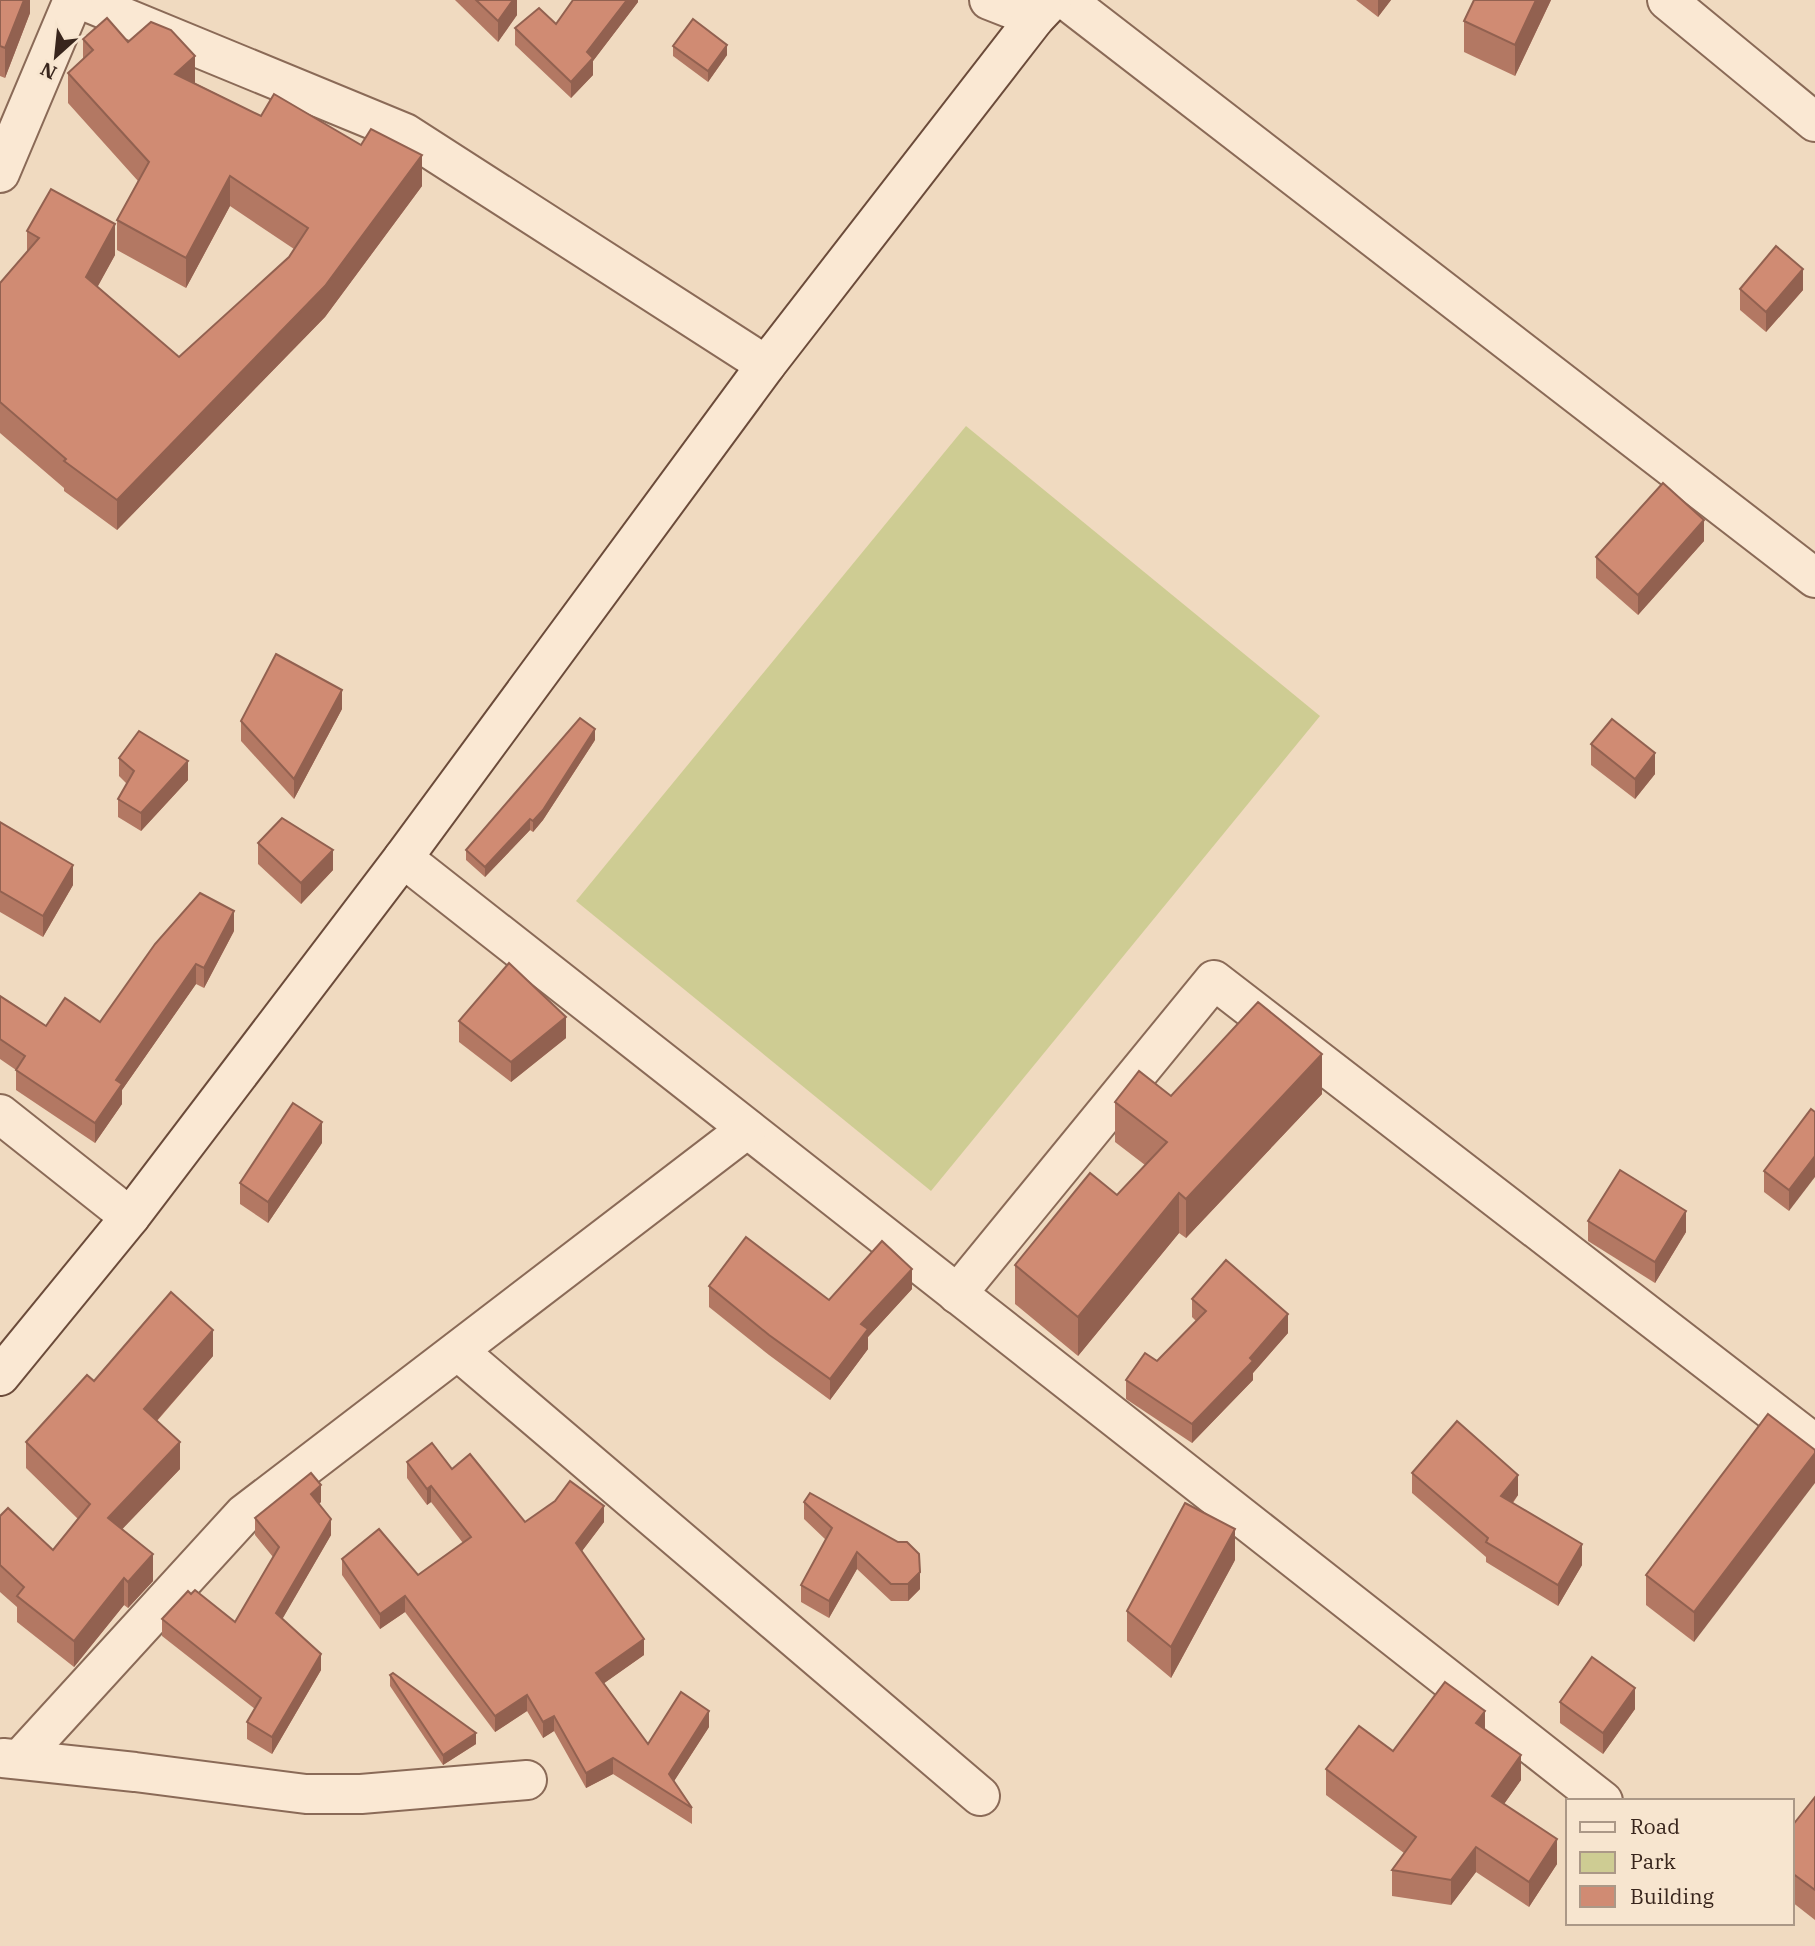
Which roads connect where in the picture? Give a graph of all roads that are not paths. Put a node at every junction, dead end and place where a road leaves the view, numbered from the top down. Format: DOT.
graph roads {
  1 [pos="73,0"];
  2 [pos="82,0"];
  3 [pos="989,0"];
  4 [pos="1667,0"];
  5 [pos="1051,6"];
  6 [pos="1810,107"];
  7 [pos="0,173"];
  8 [pos="766,365"];
  9 [pos="1815,578"];
  10 [pos="403,858"];
  11 [pos="0,1114"];
  12 [pos="747,1129"];
  13 [pos="130,1217"];
  14 [pos="957,1294"];
  15 [pos="458,1351"];
  16 [pos="0,1376"];
  17 [pos="1815,1444"];
  18 [pos="10,1758"];
  19 [pos="527,1780"];
  20 [pos="980,1796"];
  21 [pos="1600,1799"];
  1 -- 7 [label="street"];
  2 -- 8 [label="street"];
  3 -- 5 [label="street"];
  4 -- 6 [label="street"];
  5 -- 8 [label="street"];
  5 -- 9 [label="street"];
  8 -- 10 [label="street"];
  10 -- 12 [label="street"];
  10 -- 13 [label="street"];
  11 -- 13 [label="street"];
  12 -- 14 [label="street"];
  12 -- 15 [label="street"];
  13 -- 16 [label="street"];
  14 -- 17 [label="street"];
  14 -- 21 [label="street"];
  15 -- 18 [label="street"];
  15 -- 20 [label="street"];
  18 -- 19 [label="street"];
}
